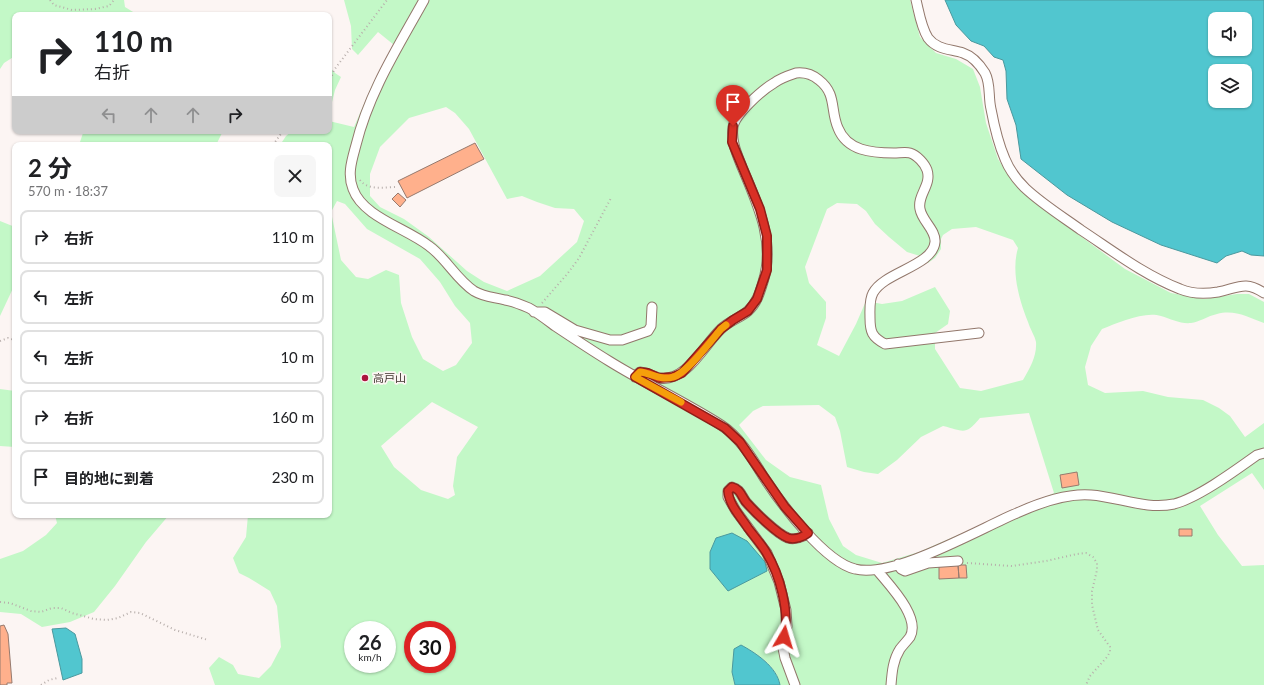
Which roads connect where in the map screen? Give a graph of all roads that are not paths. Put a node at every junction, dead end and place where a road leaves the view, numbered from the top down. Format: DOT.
graph roads {
  1 [pos="424,0"];
  2 [pos="916,0"];
  3 [pos="1264,293"];
  4 [pos="652,307"];
  5 [pos="534,312"];
  6 [pos="979,333"];
  7 [pos="635,377"];
  8 [pos="1264,453"];
  9 [pos="808,533"];
  10 [pos="958,561"];
  11 [pos="898,564"];
  12 [pos="878,570"];
  13 [pos="795,685"];
  14 [pos="891,685"];
  1 -- 5 [label="street"];
  2 -- 3 [label="street"];
  4 -- 5 [label="street"];
  5 -- 7 [label="street"];
  6 -- 7 [label="street"];
  7 -- 9 [label="street"];
  8 -- 11 [label="street"];
  9 -- 12 [label="street"];
  9 -- 13 [label="street"];
  10 -- 11 [label="street"];
  11 -- 12 [label="street"];
  12 -- 14 [label="street"];
}
